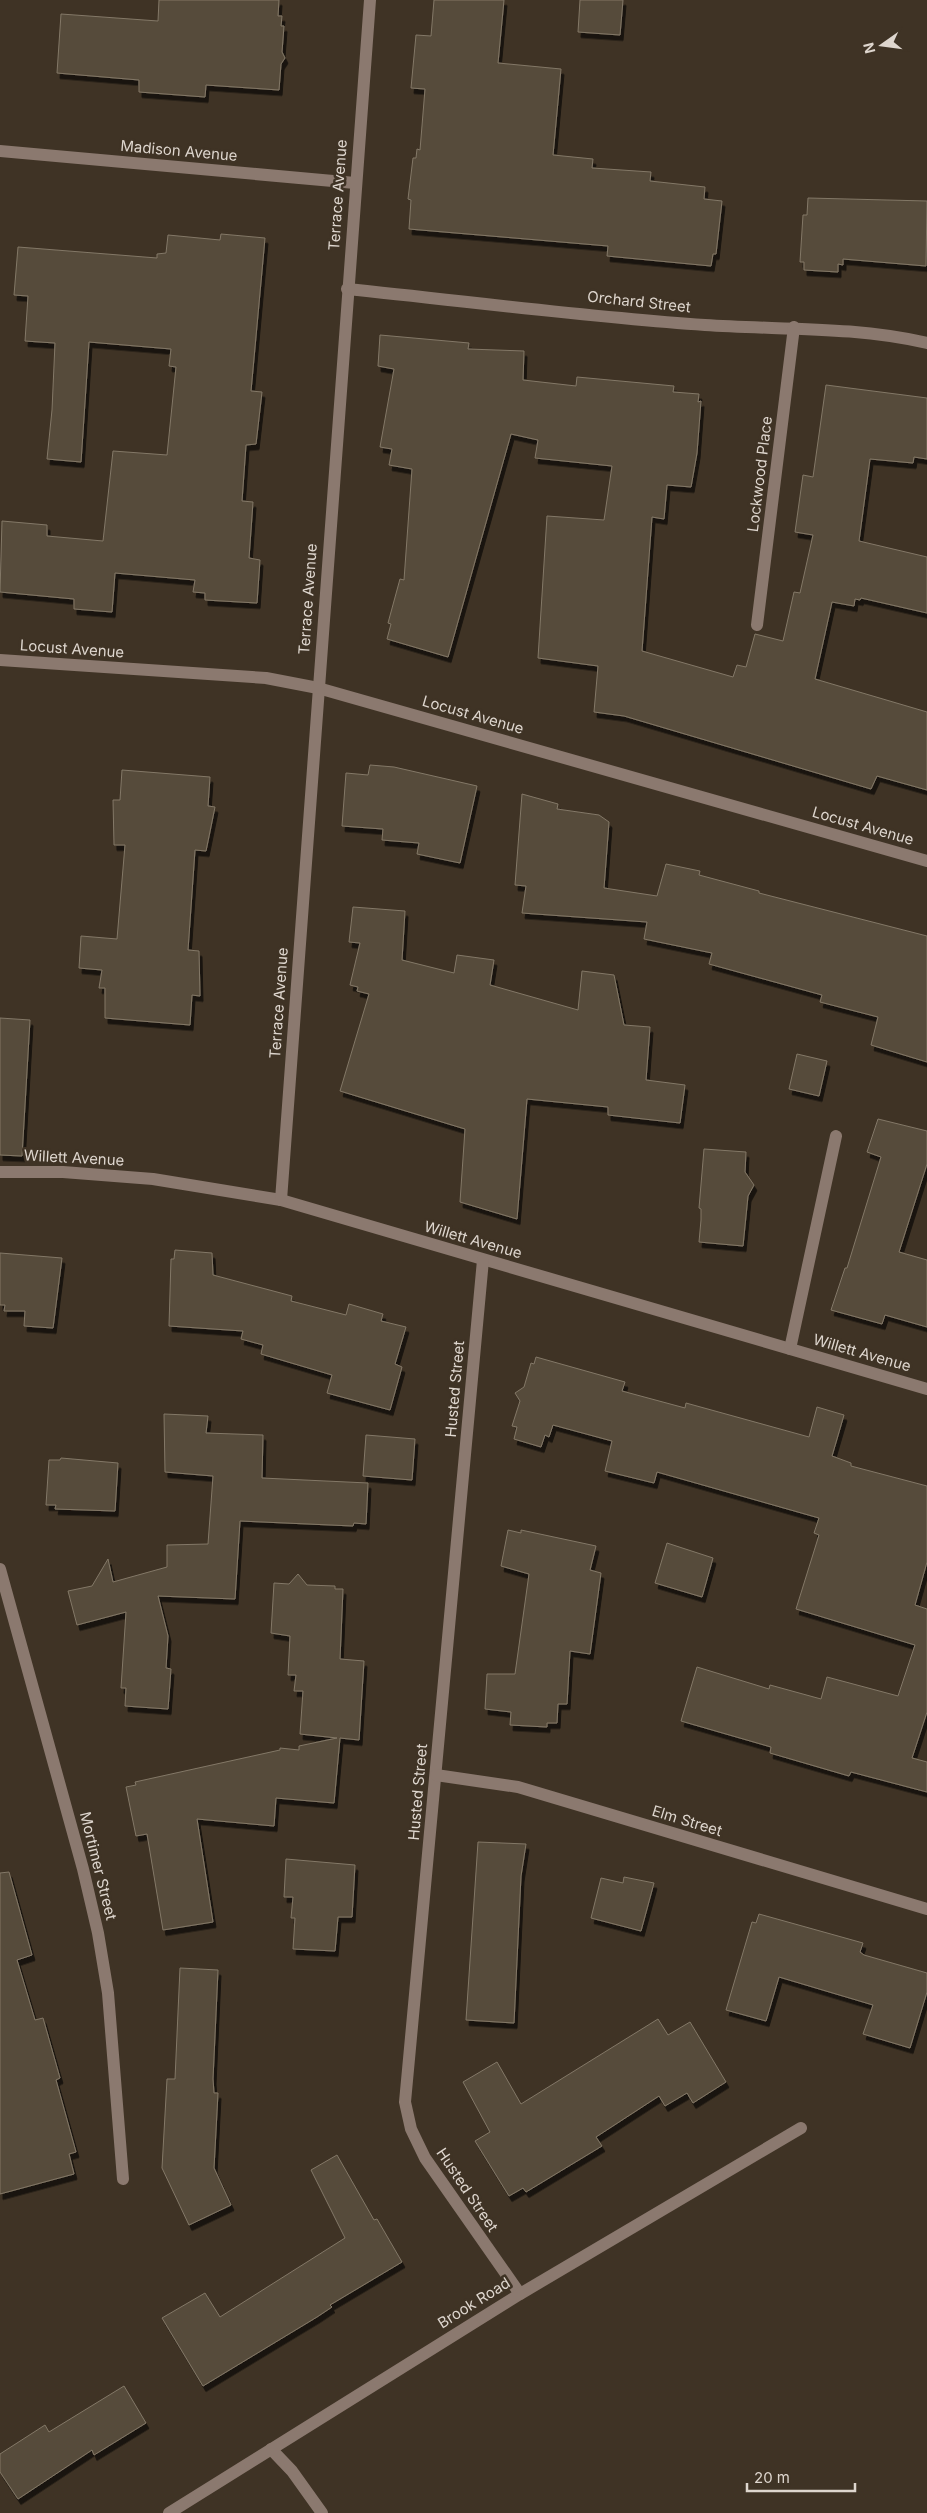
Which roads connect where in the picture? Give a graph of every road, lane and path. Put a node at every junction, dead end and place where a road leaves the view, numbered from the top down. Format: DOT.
graph roads {
  1 [pos="370,0"];
  2 [pos="0,151"];
  3 [pos="355,183"];
  4 [pos="347,289"];
  5 [pos="794,327"];
  6 [pos="927,343"];
  7 [pos="757,625"];
  8 [pos="0,660"];
  9 [pos="318,688"];
  10 [pos="927,861"];
  11 [pos="836,1136"];
  12 [pos="0,1172"];
  13 [pos="281,1200"];
  14 [pos="483,1260"];
  15 [pos="790,1349"];
  16 [pos="927,1389"];
  17 [pos="0,1569"];
  18 [pos="436,1775"];
  19 [pos="927,1909"];
  20 [pos="801,2128"];
  21 [pos="123,2179"];
  22 [pos="520,2294"];
  23 [pos="271,2449"];
  24 [pos="170,2513"];
  25 [pos="322,2513"];
  1 -- 3 [label="street, Terrace Avenue"];
  2 -- 3 [label="street, Madison Avenue"];
  3 -- 4 [label="street, Terrace Avenue"];
  4 -- 5 [label="street, Orchard Street"];
  4 -- 9 [label="street, Terrace Avenue"];
  5 -- 6 [label="street, Orchard Street"];
  5 -- 7 [label="street, Lockwood Place"];
  8 -- 9 [label="street, Locust Avenue"];
  9 -- 10 [label="street, Locust Avenue"];
  9 -- 13 [label="street, Terrace Avenue"];
  11 -- 15 [label="street"];
  12 -- 13 [label="street, Willett Avenue"];
  13 -- 14 [label="street, Willett Avenue"];
  14 -- 15 [label="street, Willett Avenue"];
  14 -- 18 [label="street, Husted Street"];
  15 -- 16 [label="street, Willett Avenue"];
  17 -- 21 [label="street, Mortimer Street"];
  18 -- 19 [label="street, Elm Street"];
  18 -- 22 [label="street, Husted Street"];
  20 -- 22 [label="street, Brook Road"];
  22 -- 23 [label="street, Brook Road"];
  23 -- 24 [label="street, Brook Road"];
  23 -- 25 [label="street"];
}
